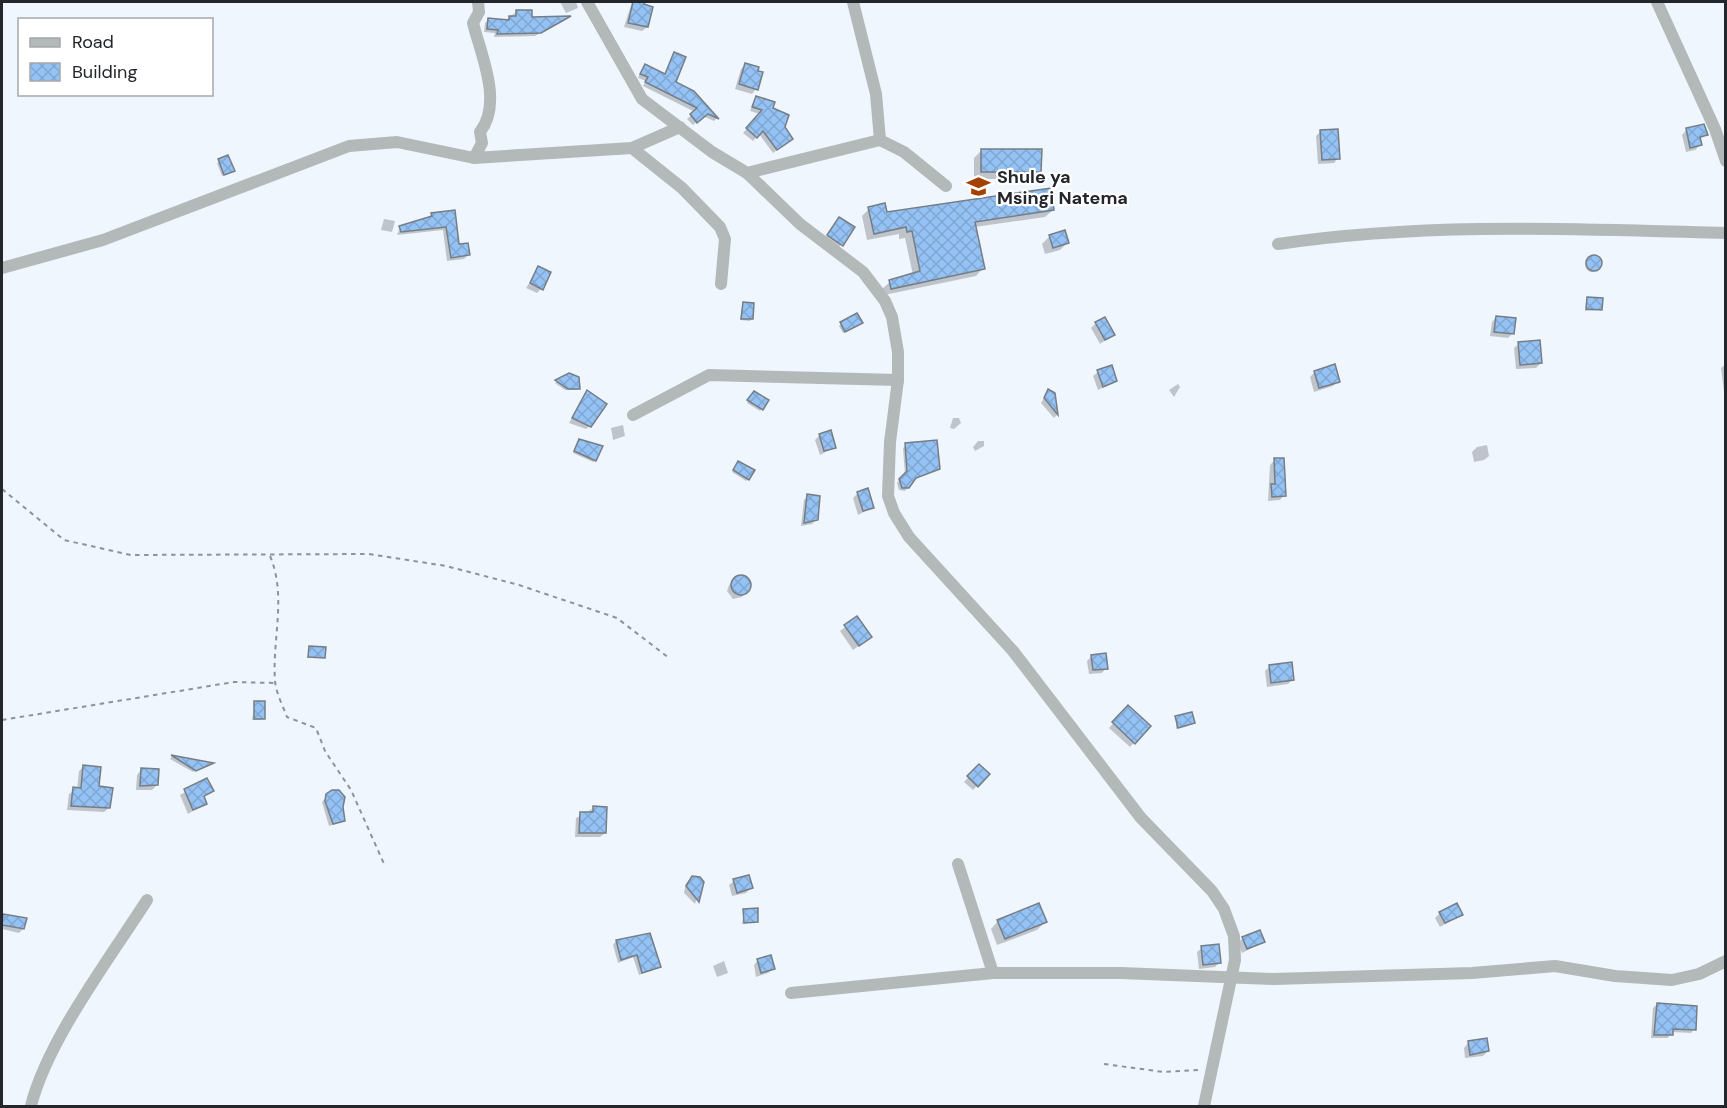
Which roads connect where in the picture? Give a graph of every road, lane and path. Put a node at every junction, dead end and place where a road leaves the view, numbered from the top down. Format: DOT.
graph roads {
  1 [pos="478,2"];
  2 [pos="587,2"];
  3 [pos="853,2"];
  4 [pos="1657,2"];
  5 [pos="680,127"];
  6 [pos="1720,128"];
  7 [pos="880,140"];
  8 [pos="632,148"];
  9 [pos="474,158"];
  10 [pos="1725,161"];
  11 [pos="747,173"];
  12 [pos="946,186"];
  13 [pos="1725,233"];
  14 [pos="1278,244"];
  15 [pos="2,268"];
  16 [pos="721,284"];
  17 [pos="898,380"];
  18 [pos="633,415"];
  19 [pos="2,489"];
  20 [pos="270,554"];
  21 [pos="669,658"];
  22 [pos="275,683"];
  23 [pos="2,720"];
  24 [pos="958,864"];
  25 [pos="385,866"];
  26 [pos="147,900"];
  27 [pos="1725,961"];
  28 [pos="993,973"];
  29 [pos="1229,978"];
  30 [pos="791,993"];
  31 [pos="1104,1064"];
  32 [pos="1211,1070"];
  33 [pos="31,1107"];
  34 [pos="1204,1107"];
  1 -- 9 [label="street"];
  2 -- 5 [label="street"];
  3 -- 7 [label="street"];
  4 -- 6 [label="street"];
  5 -- 8 [label="street"];
  5 -- 11 [label="street"];
  6 -- 10 [label="street"];
  7 -- 11 [label="street"];
  7 -- 12 [label="street"];
  8 -- 9 [label="street"];
  8 -- 16 [label="street"];
  9 -- 15 [label="street"];
  11 -- 17 [label="street"];
  13 -- 14 [label="street"];
  17 -- 18 [label="street"];
  17 -- 29 [label="street"];
  19 -- 20 [label="path"];
  20 -- 21 [label="path"];
  20 -- 22 [label="path"];
  22 -- 23 [label="path"];
  22 -- 25 [label="path"];
  24 -- 28 [label="street"];
  26 -- 33 [label="street"];
  27 -- 29 [label="street"];
  28 -- 29 [label="street"];
  28 -- 30 [label="street"];
  29 -- 32 [label="street"];
  31 -- 32 [label="path"];
  32 -- 34 [label="street"];
}
